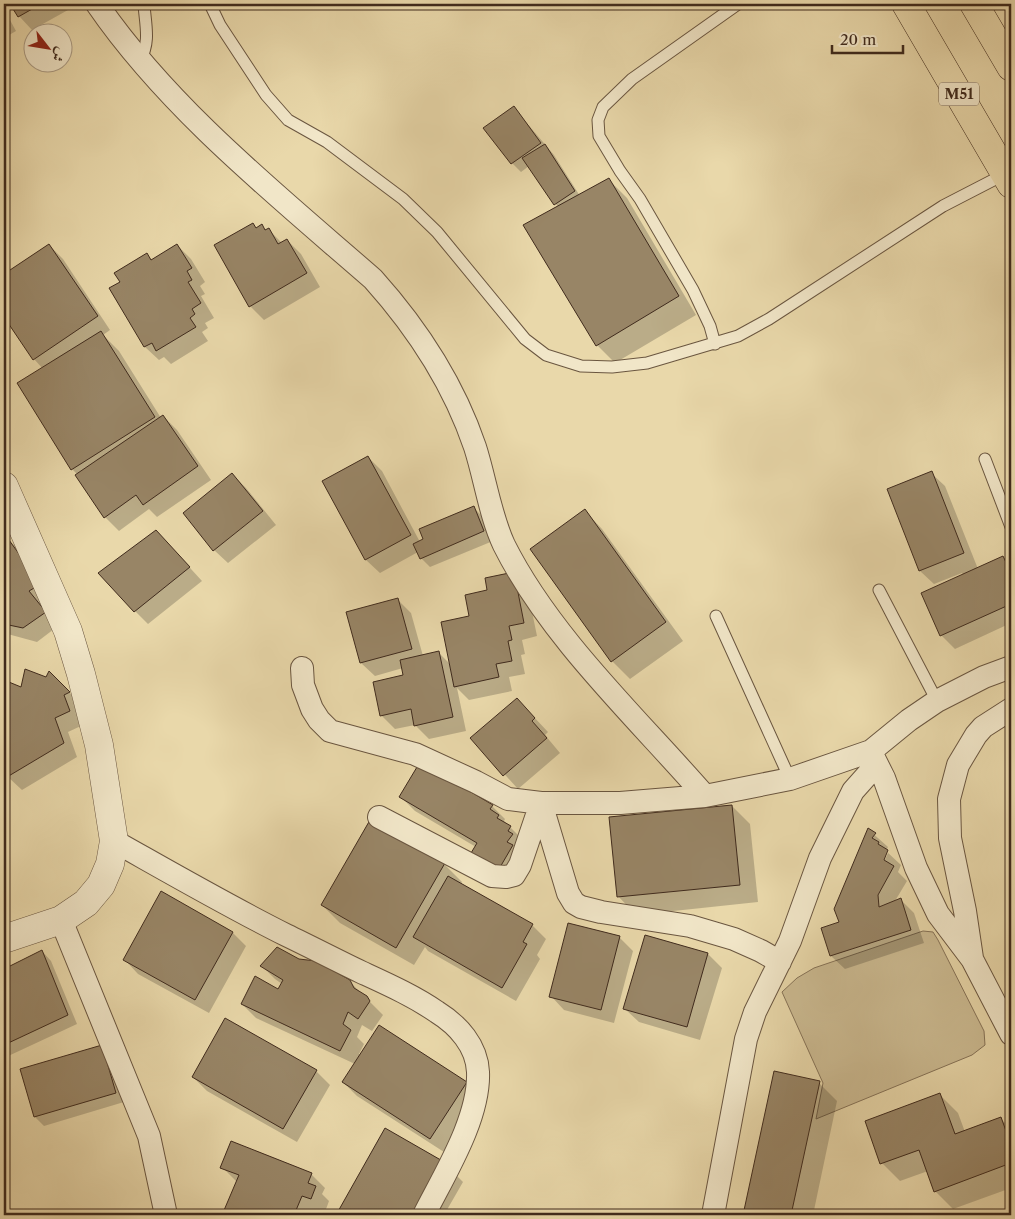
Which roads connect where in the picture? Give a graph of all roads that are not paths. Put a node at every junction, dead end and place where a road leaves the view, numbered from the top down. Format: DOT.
graph roads {
  1 [pos="97,4"];
  2 [pos="144,4"];
  3 [pos="210,4"];
  4 [pos="738,4"];
  5 [pos="906,4"];
  6 [pos="974,4"];
  7 [pos="140,60"];
  8 [pos="1011,67"];
  9 [pos="1008,179"];
  10 [pos="716,344"];
  11 [pos="985,459"];
  12 [pos="4,486"];
  13 [pos="1011,527"];
  14 [pos="879,590"];
  15 [pos="716,616"];
  16 [pos="1011,667"];
  17 [pos="302,668"];
  18 [pos="937,701"];
  19 [pos="1011,709"];
  20 [pos="874,758"];
  21 [pos="790,779"];
  22 [pos="706,796"];
  23 [pos="541,802"];
  24 [pos="379,817"];
  25 [pos="114,841"];
  26 [pos="61,920"];
  27 [pos="4,939"];
  28 [pos="972,959"];
  29 [pos="780,962"];
  30 [pos="1011,1034"];
  31 [pos="166,1215"];
  32 [pos="424,1215"];
  33 [pos="712,1215"];
  1 -- 7 [label="street"];
  2 -- 7 [label="lane"];
  3 -- 10 [label="lane"];
  4 -- 10 [label="lane"];
  5 -- 9 [label="highway, M51"];
  6 -- 8 [label="highway"];
  7 -- 22 [label="street"];
  9 -- 10 [label="lane"];
  11 -- 13 [label="lane"];
  12 -- 25 [label="street"];
  14 -- 18 [label="lane"];
  15 -- 21 [label="lane"];
  16 -- 18 [label="street"];
  17 -- 23 [label="street"];
  18 -- 20 [label="street"];
  19 -- 28 [label="street"];
  20 -- 21 [label="street"];
  20 -- 28 [label="street"];
  20 -- 29 [label="street"];
  21 -- 22 [label="street"];
  22 -- 23 [label="street"];
  23 -- 24 [label="street"];
  23 -- 29 [label="street"];
  25 -- 26 [label="street"];
  25 -- 32 [label="street"];
  26 -- 27 [label="street"];
  26 -- 31 [label="street"];
  28 -- 30 [label="street"];
  29 -- 33 [label="street"];
}
